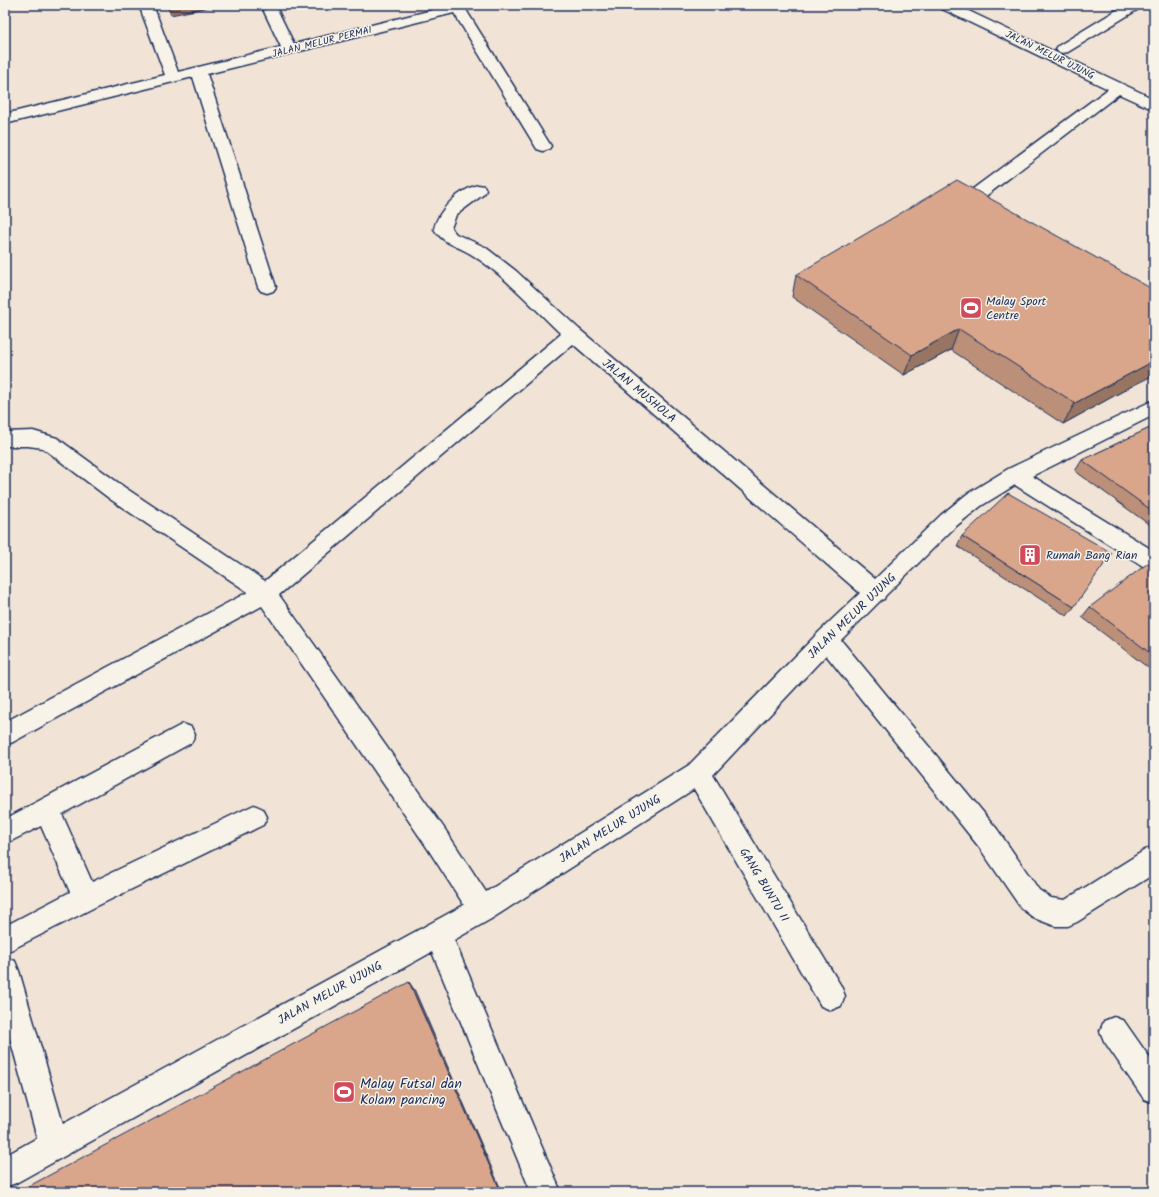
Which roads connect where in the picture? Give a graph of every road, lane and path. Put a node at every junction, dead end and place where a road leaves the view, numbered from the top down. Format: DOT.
graph roads {
  1 [pos="146,5"];
  2 [pos="268,5"];
  3 [pos="945,5"];
  4 [pos="974,5"];
  5 [pos="1135,5"];
  6 [pos="464,7"];
  7 [pos="1063,49"];
  8 [pos="290,50"];
  9 [pos="199,72"];
  10 [pos="173,78"];
  11 [pos="1118,88"];
  12 [pos="1154,91"];
  13 [pos="1154,105"];
  14 [pos="5,118"];
  15 [pos="543,146"];
  16 [pos="478,190"];
  17 [pos="972,198"];
  18 [pos="267,286"];
  19 [pos="573,334"];
  20 [pos="1154,407"];
  21 [pos="5,439"];
  22 [pos="1015,475"];
  23 [pos="1154,562"];
  24 [pos="876,593"];
  25 [pos="266,594"];
  26 [pos="827,639"];
  27 [pos="5,734"];
  28 [pos="183,735"];
  29 [pos="698,773"];
  30 [pos="47,810"];
  31 [pos="254,817"];
  32 [pos="5,832"];
  33 [pos="1154,859"];
  34 [pos="86,898"];
  35 [pos="482,910"];
  36 [pos="438,934"];
  37 [pos="5,940"];
  38 [pos="5,971"];
  39 [pos="831,996"];
  40 [pos="1114,1031"];
  41 [pos="1154,1089"];
  42 [pos="54,1145"];
  43 [pos="5,1172"];
  44 [pos="546,1192"];
  1 -- 10 [label="street"];
  2 -- 8 [label="street"];
  3 -- 11 [label="street, JALAN MELUR UJUNG"];
  4 -- 7 [label="street"];
  5 -- 7 [label="street"];
  6 -- 8 [label="street, JALAN MELUR PERMAI"];
  6 -- 15 [label="street"];
  7 -- 12 [label="street"];
  8 -- 9 [label="street, JALAN MELUR PERMAI"];
  9 -- 10 [label="street, JALAN MELUR PERMAI"];
  9 -- 18 [label="street"];
  10 -- 14 [label="street, JALAN MELUR PERMAI"];
  11 -- 13 [label="street, JALAN MELUR UJUNG"];
  11 -- 17 [label="street"];
  16 -- 19 [label="street, JALAN MUSHOLA"];
  19 -- 24 [label="street, JALAN MUSHOLA"];
  19 -- 25 [label="street"];
  20 -- 22 [label="street, JALAN MELUR UJUNG"];
  21 -- 25 [label="street"];
  22 -- 23 [label="street"];
  22 -- 24 [label="street, JALAN MELUR UJUNG"];
  24 -- 26 [label="street, JALAN MELUR UJUNG"];
  25 -- 27 [label="street"];
  25 -- 35 [label="street"];
  26 -- 29 [label="street, JALAN MELUR UJUNG"];
  26 -- 33 [label="street"];
  28 -- 30 [label="street"];
  29 -- 35 [label="street, JALAN MELUR UJUNG"];
  29 -- 39 [label="street, GANG BUNTU II"];
  30 -- 32 [label="street"];
  30 -- 34 [label="street"];
  31 -- 34 [label="street"];
  34 -- 37 [label="street"];
  35 -- 36 [label="street, JALAN MELUR UJUNG"];
  36 -- 42 [label="street, JALAN MELUR UJUNG"];
  36 -- 44 [label="street"];
  38 -- 42 [label="street"];
  40 -- 41 [label="street"];
  42 -- 43 [label="street, JALAN MELUR UJUNG"];
}
